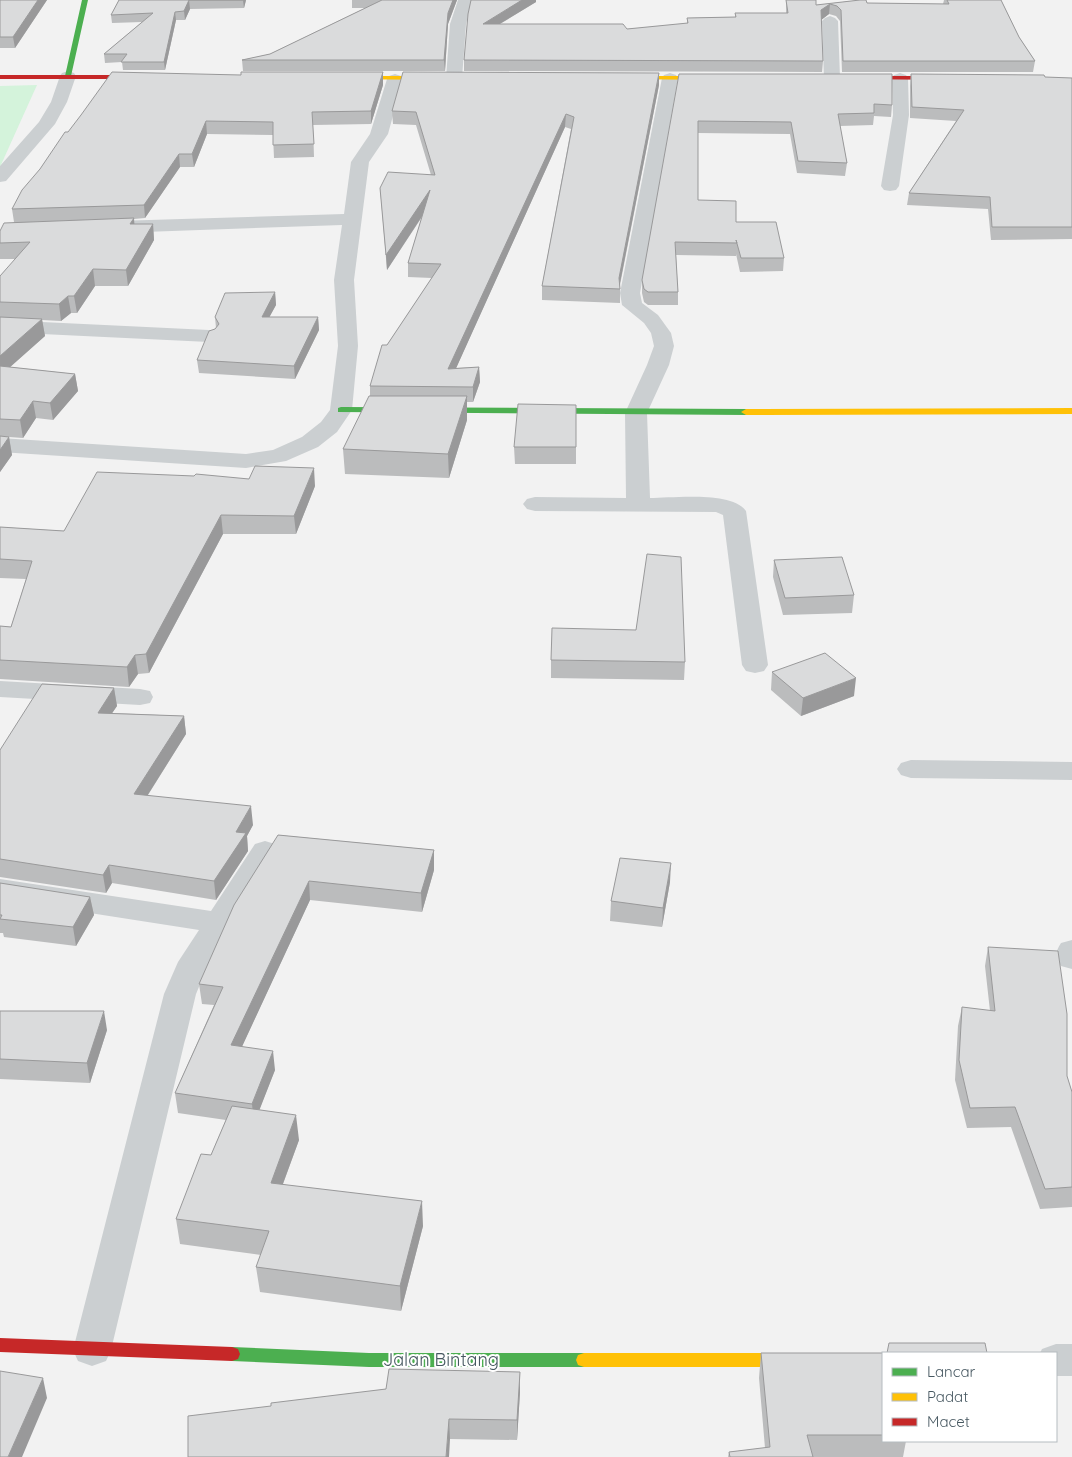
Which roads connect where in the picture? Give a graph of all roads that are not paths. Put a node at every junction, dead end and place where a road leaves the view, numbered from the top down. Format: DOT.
graph roads {
  1 [pos="85,0"];
  2 [pos="465,0"];
  3 [pos="830,21"];
  4 [pos="68,76"];
  5 [pos="0,77"];
  6 [pos="158,77"];
  7 [pos="336,78"];
  8 [pos="395,78"];
  9 [pos="459,78"];
  10 [pos="611,78"];
  11 [pos="670,78"];
  12 [pos="727,78"];
  13 [pos="827,78"];
  14 [pos="900,78"];
  15 [pos="958,78"];
  16 [pos="0,177"];
  17 [pos="890,186"];
  18 [pos="352,219"];
  19 [pos="98,227"];
  20 [pos="0,326"];
  21 [pos="208,336"];
  22 [pos="341,410"];
  23 [pos="1072,411"];
  24 [pos="636,413"];
  25 [pos="0,445"];
  26 [pos="535,504"];
  27 [pos="638,505"];
  28 [pos="754,665"];
  29 [pos="0,689"];
  30 [pos="140,698"];
  31 [pos="911,769"];
  32 [pos="1072,771"];
  33 [pos="265,851"];
  34 [pos="0,889"];
  35 [pos="219,923"];
  36 [pos="1072,951"];
  37 [pos="1072,958"];
  38 [pos="0,1345"];
  39 [pos="92,1350"];
  40 [pos="804,1360"];
  41 [pos="1057,1360"];
  42 [pos="1072,1360"];
  1 -- 4 [label="street"];
  2 -- 9 [label="street"];
  3 -- 13 [label="street"];
  4 -- 5 [label="street"];
  4 -- 6 [label="street"];
  4 -- 16 [label="street"];
  7 -- 8 [label="street"];
  8 -- 9 [label="street"];
  8 -- 18 [label="street"];
  10 -- 11 [label="street"];
  11 -- 12 [label="street"];
  11 -- 24 [label="street"];
  13 -- 14 [label="street"];
  14 -- 15 [label="street"];
  14 -- 17 [label="street"];
  18 -- 19 [label="street"];
  18 -- 22 [label="street"];
  20 -- 21 [label="street"];
  22 -- 24 [label="street"];
  22 -- 25 [label="street"];
  23 -- 24 [label="street"];
  24 -- 27 [label="street"];
  26 -- 27 [label="street"];
  27 -- 28 [label="street"];
  29 -- 30 [label="street"];
  31 -- 32 [label="street"];
  33 -- 35 [label="street"];
  34 -- 35 [label="street"];
  35 -- 39 [label="street"];
  36 -- 37 [label="street"];
  38 -- 39 [label="street, Jalan Bintang"];
  39 -- 40 [label="street, Jalan Bintang"];
  41 -- 42 [label="street"];
}
